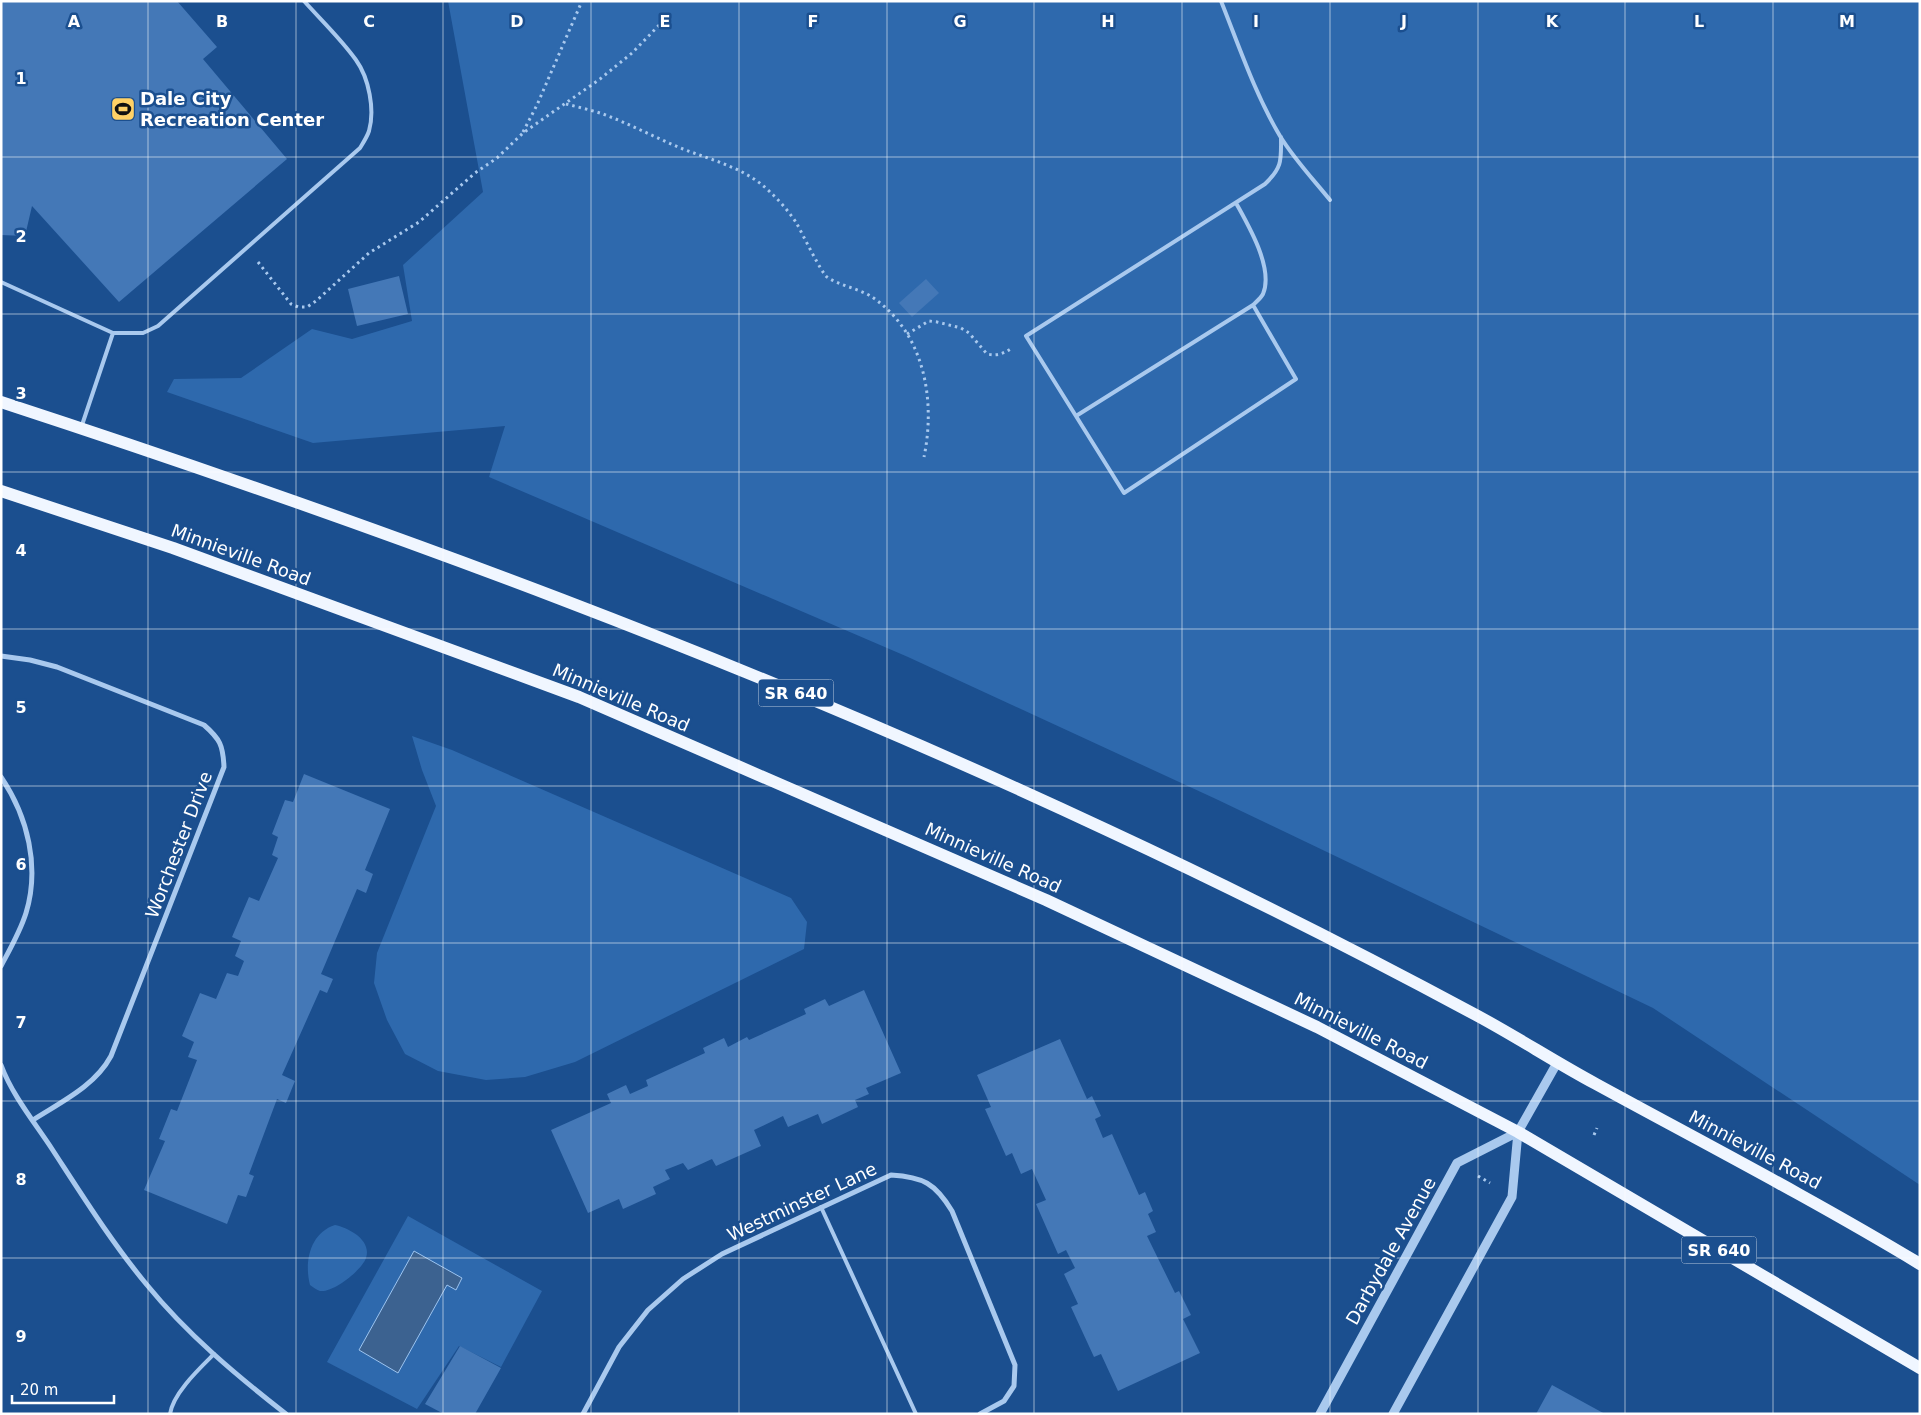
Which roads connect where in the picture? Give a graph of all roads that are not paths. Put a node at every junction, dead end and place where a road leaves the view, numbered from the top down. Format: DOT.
graph roads {
  1 [pos="304,1"];
  2 [pos="1221,1"];
  3 [pos="1281,137"];
  4 [pos="1330,200"];
  5 [pos="1236,203"];
  6 [pos="1,282"];
  7 [pos="1253,305"];
  8 [pos="113,333"];
  9 [pos="1,402"];
  10 [pos="1076,416"];
  11 [pos="81,428"];
  12 [pos="1,491"];
  13 [pos="1,656"];
  14 [pos="1,777"];
  15 [pos="1,966"];
  16 [pos="1557,1063"];
  17 [pos="1,1065"];
  18 [pos="32,1120"];
  19 [pos="1518,1132"];
  20 [pos="821,1207"];
  21 [pos="1920,1264"];
  22 [pos="214,1354"];
  23 [pos="1920,1368"];
  24 [pos="170,1414"];
  25 [pos="286,1414"];
  26 [pos="583,1414"];
  27 [pos="916,1414"];
  28 [pos="980,1414"];
  29 [pos="1320,1414"];
  30 [pos="1393,1414"];
  1 -- 8 [label="lane"];
  2 -- 3 [label="lane"];
  3 -- 4 [label="lane"];
  3 -- 5 [label="lane"];
  5 -- 7 [label="lane"];
  5 -- 10 [label="lane"];
  6 -- 8 [label="lane"];
  7 -- 10 [label="lane"];
  7 -- 10 [label="lane"];
  8 -- 11 [label="lane"];
  9 -- 11 [label="main road, Minnieville Road / SR 640"];
  11 -- 16 [label="main road, Minnieville Road / SR 640"];
  12 -- 19 [label="main road, Minnieville Road / SR 640"];
  13 -- 18 [label="street, Worchester Drive"];
  14 -- 15 [label="street"];
  16 -- 19 [label="street"];
  16 -- 21 [label="main road, Minnieville Road / SR 640"];
  17 -- 18 [label="street"];
  18 -- 22 [label="street"];
  19 -- 23 [label="main road, Minnieville Road / SR 640"];
  19 -- 29 [label="street, Darbydale Avenue"];
  19 -- 30 [label="street"];
  20 -- 26 [label="street, Westminster Lane"];
  20 -- 27 [label="lane"];
  20 -- 28 [label="street, Westminster Lane"];
  22 -- 24 [label="lane"];
  22 -- 25 [label="street"];
}
